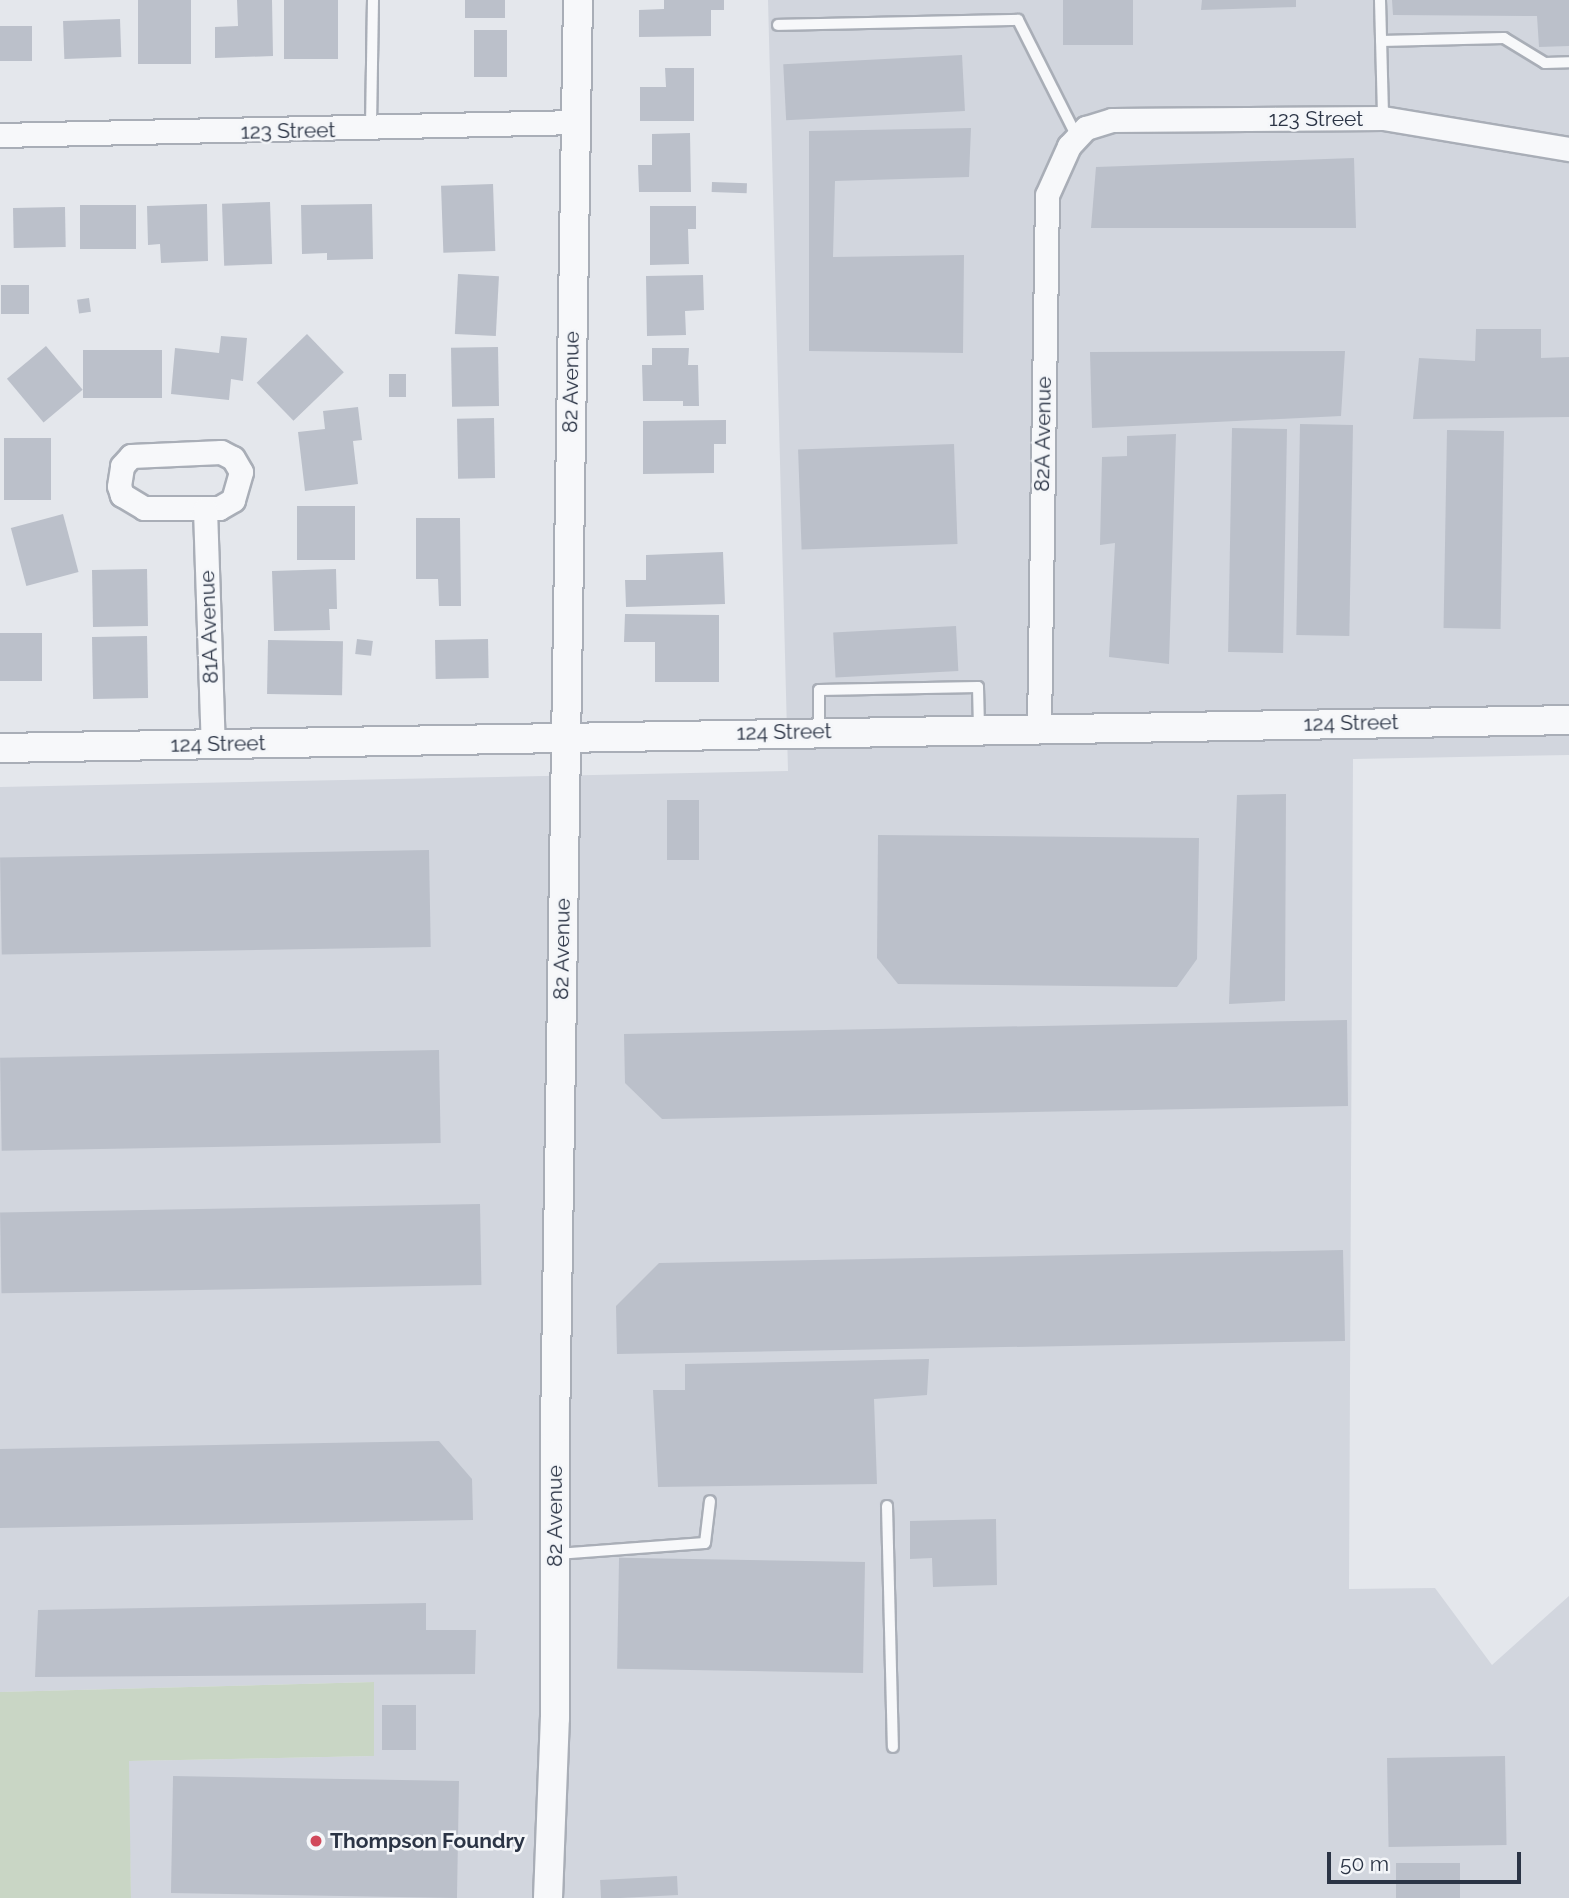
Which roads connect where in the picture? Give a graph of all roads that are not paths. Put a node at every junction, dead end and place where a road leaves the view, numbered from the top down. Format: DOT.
graph roads {
  1 [pos="373,0"];
  2 [pos="578,0"];
  3 [pos="1380,0"];
  4 [pos="778,24"];
  5 [pos="1381,41"];
  6 [pos="1569,62"];
  7 [pos="1383,118"];
  8 [pos="576,122"];
  9 [pos="371,129"];
  10 [pos="0,135"];
  11 [pos="1073,142"];
  12 [pos="1569,149"];
  13 [pos="205,509"];
  14 [pos="1569,720"];
  15 [pos="1039,728"];
  16 [pos="979,729"];
  17 [pos="819,732"];
  18 [pos="565,736"];
  19 [pos="213,744"];
  20 [pos="0,748"];
  21 [pos="710,1502"];
  22 [pos="887,1506"];
  23 [pos="555,1554"];
  24 [pos="893,1747"];
  25 [pos="548,1898"];
  1 -- 9 [label="lane"];
  2 -- 8 [label="street, 82 Avenue"];
  3 -- 5 [label="lane"];
  4 -- 11 [label="lane"];
  5 -- 6 [label="lane"];
  5 -- 7 [label="lane"];
  7 -- 11 [label="street, 123 Street"];
  7 -- 12 [label="street, 123 Street"];
  8 -- 9 [label="street, 123 Street"];
  8 -- 18 [label="street, 82 Avenue"];
  9 -- 10 [label="street, 123 Street"];
  11 -- 15 [label="street, 82A Avenue"];
  13 -- 13 [label="street"];
  13 -- 19 [label="street, 81A Avenue"];
  14 -- 15 [label="street, 124 Street"];
  15 -- 16 [label="street, 124 Street"];
  16 -- 17 [label="street, 124 Street"];
  16 -- 17 [label="lane"];
  17 -- 18 [label="street, 124 Street"];
  18 -- 19 [label="street, 124 Street"];
  18 -- 23 [label="street, 82 Avenue"];
  19 -- 20 [label="street, 124 Street"];
  21 -- 23 [label="lane"];
  22 -- 24 [label="lane"];
  23 -- 25 [label="street, 82 Avenue"];
}
